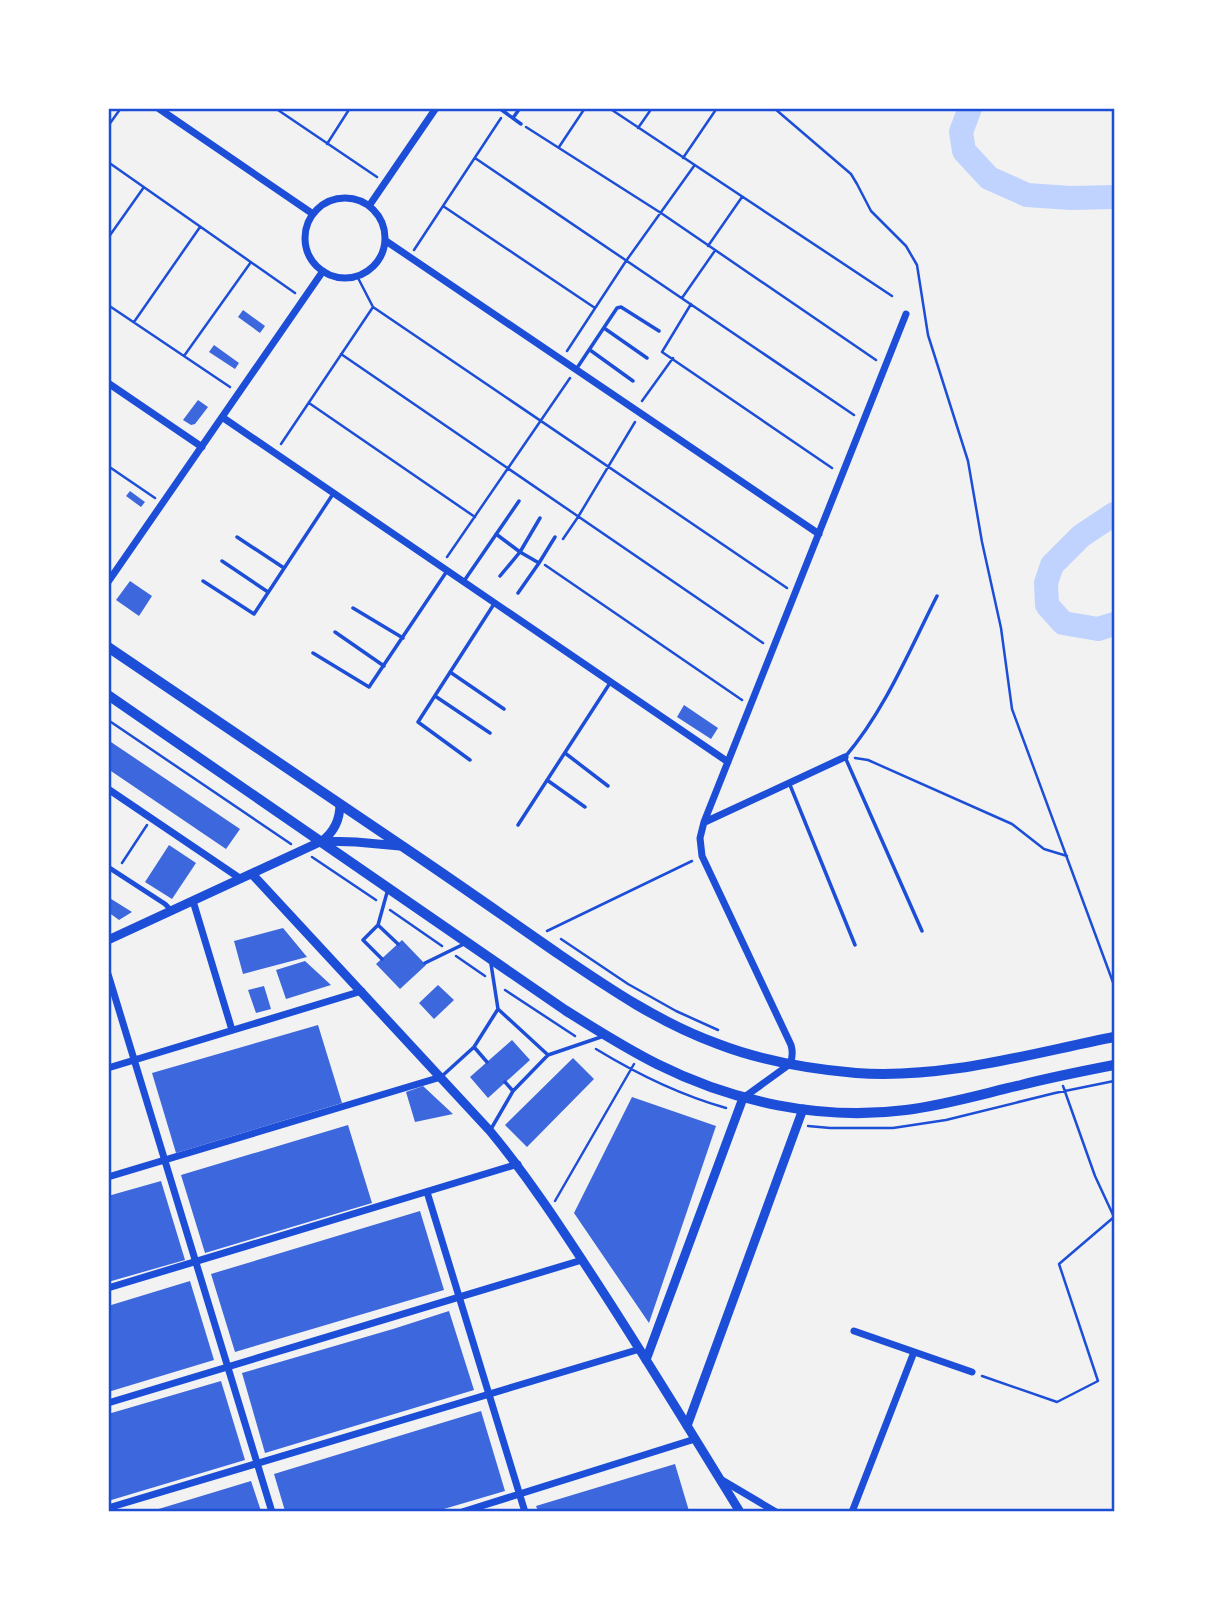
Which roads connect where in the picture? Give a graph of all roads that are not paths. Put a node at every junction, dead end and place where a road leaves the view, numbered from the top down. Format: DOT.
graph roads {
  1 [pos="158,108"];
  2 [pos="436,108"];
  3 [pos="499,108"];
  4 [pos="520,108"];
  5 [pos="513,118"];
  6 [pos="520,124"];
  7 [pos="369,206"];
  8 [pos="313,214"];
  9 [pos="386,241"];
  10 [pos="323,271"];
  11 [pos="906,314"];
  12 [pos="604,328"];
  13 [pos="659,331"];
  14 [pos="590,349"];
  15 [pos="647,358"];
  16 [pos="576,369"];
  17 [pos="632,381"];
  18 [pos="108,383"];
  19 [pos="222,417"];
  20 [pos="202,447"];
  21 [pos="334,493"];
  22 [pos="519,501"];
  23 [pos="540,518"];
  24 [pos="496,534"];
  25 [pos="819,534"];
  26 [pos="237,537"];
  27 [pos="555,537"];
  28 [pos="520,552"];
  29 [pos="222,561"];
  30 [pos="539,563"];
  31 [pos="284,568"];
  32 [pos="444,569"];
  33 [pos="500,576"];
  34 [pos="203,580"];
  35 [pos="108,582"];
  36 [pos="464,582"];
  37 [pos="268,592"];
  38 [pos="518,593"];
  39 [pos="937,596"];
  40 [pos="495,603"];
  41 [pos="353,608"];
  42 [pos="335,632"];
  43 [pos="402,638"];
  44 [pos="108,647"];
  45 [pos="313,653"];
  46 [pos="384,666"];
  47 [pos="450,672"];
  48 [pos="611,682"];
  49 [pos="108,695"];
  50 [pos="435,696"];
  51 [pos="504,709"];
  52 [pos="490,733"];
  53 [pos="565,753"];
  54 [pos="845,757"];
  55 [pos="470,760"];
  56 [pos="728,762"];
  57 [pos="547,780"];
  58 [pos="789,783"];
  59 [pos="608,786"];
  60 [pos="108,789"];
  61 [pos="341,804"];
  62 [pos="585,807"];
  63 [pos="704,822"];
  64 [pos="518,825"];
  65 [pos="322,841"];
  66 [pos="403,846"];
  67 [pos="108,867"];
  68 [pos="252,874"];
  69 [pos="241,879"];
  70 [pos="388,887"];
  71 [pos="193,901"];
  72 [pos="172,911"];
  73 [pos="378,925"];
  74 [pos="922,931"];
  75 [pos="108,940"];
  76 [pos="467,942"];
  77 [pos="397,944"];
  78 [pos="855,945"];
  79 [pos="382,959"];
  80 [pos="491,959"];
  81 [pos="425,963"];
  82 [pos="108,974"];
  83 [pos="362,991"];
  84 [pos="498,1009"];
  85 [pos="232,1030"];
  86 [pos="606,1036"];
  87 [pos="1115,1037"];
  88 [pos="474,1047"];
  89 [pos="548,1055"];
  90 [pos="134,1060"];
  91 [pos="487,1062"];
  92 [pos="790,1064"];
  93 [pos="1115,1065"];
  94 [pos="108,1068"];
  95 [pos="441,1077"];
  96 [pos="505,1082"];
  97 [pos="513,1091"];
  98 [pos="743,1098"];
  99 [pos="803,1110"];
  100 [pos="490,1131"];
  101 [pos="165,1160"];
  102 [pos="518,1164"];
  103 [pos="108,1177"];
  104 [pos="427,1192"];
  105 [pos="582,1260"];
  106 [pos="196,1261"];
  107 [pos="108,1288"];
  108 [pos="458,1297"];
  109 [pos="854,1331"];
  110 [pos="640,1349"];
  111 [pos="914,1352"];
  112 [pos="646,1360"];
  113 [pos="229,1367"];
  114 [pos="972,1372"];
  115 [pos="488,1394"];
  116 [pos="108,1403"];
  117 [pos="688,1426"];
  118 [pos="695,1439"];
  119 [pos="258,1464"];
  120 [pos="720,1479"];
  121 [pos="519,1494"];
  122 [pos="108,1508"];
  123 [pos="272,1511"];
  124 [pos="462,1511"];
  125 [pos="525,1511"];
  126 [pos="740,1511"];
  127 [pos="776,1511"];
  128 [pos="852,1511"];
  1 -- 8 [label="street"];
  2 -- 7 [label="street"];
  3 -- 5 [label="lane"];
  4 -- 5 [label="lane"];
  5 -- 6 [label="lane"];
  7 -- 8 [label="street"];
  7 -- 9 [label="street"];
  8 -- 10 [label="street"];
  9 -- 10 [label="street"];
  9 -- 16 [label="street"];
  10 -- 19 [label="street"];
  11 -- 25 [label="street"];
  12 -- 13 [label="lane"];
  12 -- 14 [label="lane"];
  12 -- 15 [label="lane"];
  14 -- 16 [label="lane"];
  14 -- 17 [label="lane"];
  16 -- 25 [label="street"];
  18 -- 20 [label="street"];
  19 -- 20 [label="street"];
  19 -- 21 [label="street"];
  20 -- 35 [label="street"];
  21 -- 31 [label="lane"];
  21 -- 32 [label="street"];
  22 -- 24 [label="lane"];
  23 -- 28 [label="lane"];
  24 -- 28 [label="lane"];
  24 -- 36 [label="lane"];
  25 -- 56 [label="street"];
  26 -- 31 [label="lane"];
  27 -- 30 [label="lane"];
  28 -- 30 [label="lane"];
  28 -- 33 [label="lane"];
  29 -- 37 [label="lane"];
  30 -- 38 [label="lane"];
  31 -- 37 [label="lane"];
  32 -- 36 [label="street"];
  32 -- 43 [label="lane"];
  34 -- 37 [label="lane"];
  36 -- 40 [label="street"];
  39 -- 54 [label="lane"];
  40 -- 47 [label="lane"];
  40 -- 48 [label="street"];
  41 -- 43 [label="lane"];
  42 -- 46 [label="lane"];
  43 -- 46 [label="lane"];
  44 -- 61 [label="main road"];
  45 -- 46 [label="lane"];
  47 -- 50 [label="lane"];
  47 -- 51 [label="lane"];
  48 -- 53 [label="lane"];
  48 -- 56 [label="street"];
  49 -- 65 [label="main road"];
  50 -- 52 [label="lane"];
  50 -- 55 [label="lane"];
  53 -- 57 [label="lane"];
  53 -- 59 [label="lane"];
  54 -- 58 [label="street"];
  54 -- 74 [label="lane"];
  56 -- 63 [label="street"];
  57 -- 62 [label="lane"];
  57 -- 64 [label="lane"];
  58 -- 63 [label="street"];
  58 -- 78 [label="lane"];
  60 -- 69 [label="street"];
  61 -- 65 [label="street"];
  61 -- 66 [label="main road"];
  63 -- 92 [label="street"];
  65 -- 66 [label="street"];
  65 -- 68 [label="street"];
  65 -- 70 [label="main road"];
  66 -- 92 [label="main road"];
  67 -- 72 [label="street"];
  68 -- 69 [label="street"];
  68 -- 83 [label="street"];
  69 -- 71 [label="street"];
  70 -- 73 [label="lane"];
  70 -- 76 [label="main road"];
  71 -- 72 [label="street"];
  71 -- 85 [label="street"];
  72 -- 75 [label="street"];
  73 -- 77 [label="lane"];
  73 -- 79 [label="lane"];
  76 -- 80 [label="main road"];
  76 -- 81 [label="lane"];
  80 -- 84 [label="lane"];
  80 -- 86 [label="main road"];
  82 -- 90 [label="street"];
  83 -- 85 [label="street"];
  83 -- 95 [label="street"];
  84 -- 88 [label="lane"];
  84 -- 89 [label="lane"];
  85 -- 90 [label="street"];
  86 -- 89 [label="lane"];
  86 -- 98 [label="main road"];
  87 -- 92 [label="main road"];
  88 -- 91 [label="lane"];
  88 -- 95 [label="lane"];
  89 -- 97 [label="lane"];
  90 -- 94 [label="street"];
  90 -- 101 [label="street"];
  92 -- 98 [label="street"];
  93 -- 99 [label="main road"];
  95 -- 100 [label="street"];
  95 -- 101 [label="street"];
  96 -- 97 [label="lane"];
  97 -- 100 [label="lane"];
  98 -- 99 [label="main road"];
  98 -- 112 [label="street"];
  99 -- 117 [label="street"];
  100 -- 102 [label="street"];
  101 -- 103 [label="street"];
  101 -- 106 [label="street"];
  102 -- 104 [label="street"];
  102 -- 105 [label="street"];
  104 -- 106 [label="street"];
  104 -- 108 [label="street"];
  105 -- 108 [label="street"];
  105 -- 110 [label="street"];
  106 -- 107 [label="street"];
  106 -- 113 [label="street"];
  108 -- 113 [label="street"];
  108 -- 115 [label="street"];
  109 -- 111 [label="street"];
  110 -- 112 [label="street"];
  110 -- 115 [label="street"];
  111 -- 114 [label="street"];
  111 -- 128 [label="street"];
  112 -- 117 [label="street"];
  113 -- 116 [label="street"];
  113 -- 119 [label="street"];
  115 -- 119 [label="street"];
  115 -- 121 [label="street"];
  117 -- 118 [label="street"];
  118 -- 120 [label="street"];
  118 -- 121 [label="street"];
  119 -- 122 [label="street"];
  119 -- 123 [label="street"];
  120 -- 126 [label="street"];
  120 -- 127 [label="street"];
  121 -- 124 [label="street"];
  121 -- 125 [label="street"];
}
